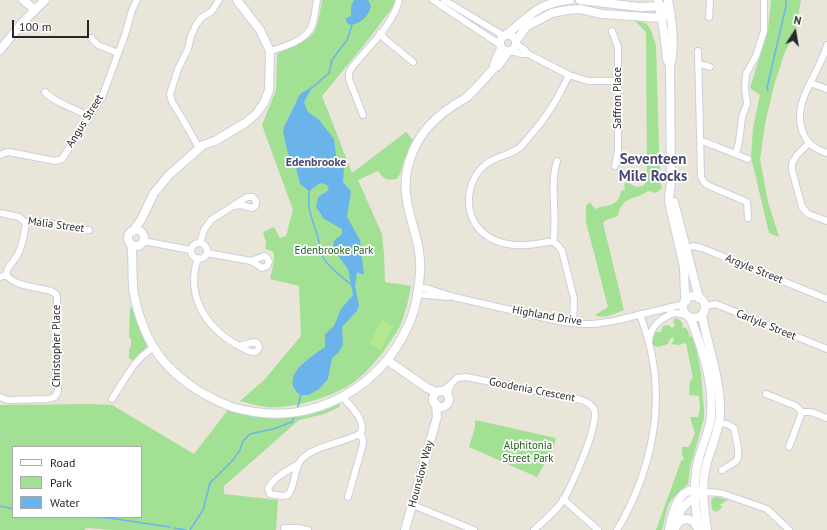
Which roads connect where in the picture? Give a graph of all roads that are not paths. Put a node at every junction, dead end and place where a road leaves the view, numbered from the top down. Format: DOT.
graph roads {
  1 [pos="23,0"];
  2 [pos="45,0"];
  3 [pos="137,0"];
  4 [pos="219,0"];
  5 [pos="237,0"];
  6 [pos="317,0"];
  7 [pos="399,0"];
  8 [pos="432,0"];
  9 [pos="444,0"];
  10 [pos="570,0"];
  11 [pos="580,0"];
  12 [pos="668,0"];
  13 [pos="710,0"];
  14 [pos="764,0"];
  15 [pos="658,3"];
  16 [pos="35,10"];
  17 [pos="670,11"];
  18 [pos="709,17"];
  19 [pos="662,18"];
  20 [pos="612,30"];
  21 [pos="380,33"];
  22 [pos="505,36"];
  23 [pos="91,38"];
  24 [pos="827,45"];
  25 [pos="509,47"];
  26 [pos="0,50"];
  27 [pos="270,52"];
  28 [pos="698,52"];
  29 [pos="118,53"];
  30 [pos="413,62"];
  31 [pos="698,63"];
  32 [pos="670,66"];
  33 [pos="710,67"];
  34 [pos="569,75"];
  35 [pos="618,81"];
  36 [pos="810,83"];
  37 [pos="827,89"];
  38 [pos="46,92"];
  39 [pos="363,115"];
  40 [pos="89,116"];
  41 [pos="700,140"];
  42 [pos="809,143"];
  43 [pos="199,148"];
  44 [pos="827,153"];
  45 [pos="736,154"];
  46 [pos="0,155"];
  47 [pos="748,159"];
  48 [pos="557,161"];
  49 [pos="615,166"];
  50 [pos="546,171"];
  51 [pos="554,172"];
  52 [pos="234,206"];
  53 [pos="0,213"];
  54 [pos="748,218"];
  55 [pos="827,221"];
  56 [pos="26,223"];
  57 [pos="89,230"];
  58 [pos="137,239"];
  59 [pos="553,242"];
  60 [pos="200,243"];
  61 [pos="683,249"];
  62 [pos="191,250"];
  63 [pos="207,253"];
  64 [pos="198,258"];
  65 [pos="251,261"];
  66 [pos="3,276"];
  67 [pos="417,291"];
  68 [pos="699,298"];
  69 [pos="827,299"];
  70 [pos="685,302"];
  71 [pos="705,306"];
  72 [pos="663,310"];
  73 [pos="674,313"];
  74 [pos="640,314"];
  75 [pos="702,315"];
  76 [pos="688,316"];
  77 [pos="573,323"];
  78 [pos="649,343"];
  79 [pos="238,345"];
  80 [pos="154,348"];
  81 [pos="827,349"];
  82 [pos="388,360"];
  83 [pos="766,394"];
  84 [pos="346,395"];
  85 [pos="0,397"];
  86 [pos="440,398"];
  87 [pos="112,399"];
  88 [pos="802,412"];
  89 [pos="827,418"];
  90 [pos="719,422"];
  91 [pos="360,433"];
  92 [pos="789,447"];
  93 [pos="298,464"];
  94 [pos="722,470"];
  95 [pos="703,492"];
  96 [pos="694,494"];
  97 [pos="348,497"];
  98 [pos="563,499"];
  99 [pos="412,505"];
  100 [pos="284,528"];
  101 [pos="676,528"];
  102 [pos="308,530"];
  103 [pos="405,530"];
  104 [pos="474,530"];
  105 [pos="534,530"];
  106 [pos="598,530"];
  107 [pos="617,530"];
  108 [pos="669,530"];
  109 [pos="702,530"];
  110 [pos="789,530"];
  1 -- 16 [label="street"];
  2 -- 16 [label="street"];
  3 -- 29 [label="street, Angus Street"];
  4 -- 43 [label="street"];
  5 -- 27 [label="street"];
  6 -- 27 [label="street"];
  7 -- 21 [label="street"];
  8 -- 25 [label="street"];
  9 -- 22 [label="street"];
  10 -- 22 [label="street"];
  11 -- 15 [label="street"];
  12 -- 17 [label="street"];
  13 -- 18 [label="street"];
  14 -- 45 [label="street"];
  15 -- 17 [label="street"];
  15 -- 19 [label="street"];
  16 -- 26 [label="street"];
  17 -- 19 [label="street"];
  17 -- 32 [label="street"];
  19 -- 25 [label="street"];
  19 -- 32 [label="street"];
  20 -- 35 [label="street, Saffron Place"];
  21 -- 30 [label="street"];
  21 -- 39 [label="street"];
  22 -- 25 [label="street"];
  22 -- 25 [label="street"];
  23 -- 29 [label="street"];
  24 -- 36 [label="street"];
  25 -- 34 [label="street"];
  25 -- 67 [label="street"];
  27 -- 43 [label="street"];
  28 -- 31 [label="street"];
  29 -- 40 [label="street, Angus Street"];
  31 -- 33 [label="street"];
  31 -- 41 [label="street"];
  32 -- 61 [label="street"];
  34 -- 35 [label="street"];
  34 -- 59 [label="street"];
  35 -- 49 [label="street, Saffron Place"];
  36 -- 37 [label="street"];
  36 -- 42 [label="street"];
  38 -- 40 [label="street"];
  40 -- 46 [label="street, Angus Street"];
  41 -- 45 [label="street"];
  41 -- 54 [label="street"];
  42 -- 44 [label="street"];
  42 -- 55 [label="street"];
  43 -- 58 [label="street"];
  45 -- 47 [label="street"];
  48 -- 51 [label="street"];
  50 -- 51 [label="street"];
  51 -- 59 [label="street"];
  52 -- 60 [label="street"];
  53 -- 56 [label="street, Malia Street"];
  56 -- 57 [label="street, Malia Street"];
  56 -- 66 [label="street"];
  58 -- 62 [label="street"];
  58 -- 80 [label="street"];
  59 -- 77 [label="street"];
  60 -- 62 [label="street"];
  60 -- 63 [label="street"];
  61 -- 68 [label="street"];
  61 -- 69 [label="street, Argyle Street"];
  61 -- 70 [label="street"];
  62 -- 64 [label="street"];
  63 -- 64 [label="street"];
  63 -- 65 [label="street"];
  64 -- 79 [label="street"];
  66 -- 85 [label="street, Christopher Place"];
  67 -- 77 [label="street, Highland Drive"];
  67 -- 82 [label="street"];
  68 -- 70 [label="street"];
  68 -- 71 [label="street"];
  70 -- 72 [label="street, Highland Drive"];
  70 -- 76 [label="street"];
  71 -- 75 [label="street"];
  71 -- 81 [label="street, Carlyle Street"];
  72 -- 73 [label="street, Highland Drive"];
  72 -- 74 [label="street, Highland Drive"];
  73 -- 76 [label="street, Highland Drive"];
  73 -- 78 [label="street"];
  74 -- 77 [label="street, Highland Drive"];
  74 -- 78 [label="street"];
  75 -- 76 [label="street"];
  75 -- 90 [label="street"];
  76 -- 96 [label="street"];
  78 -- 107 [label="street"];
  80 -- 84 [label="street"];
  80 -- 87 [label="street"];
  82 -- 84 [label="street"];
  82 -- 86 [label="street"];
  83 -- 88 [label="street"];
  84 -- 91 [label="street"];
  86 -- 98 [label="street, Goodenia Crescent"];
  86 -- 99 [label="street, Hounslow Way"];
  88 -- 89 [label="street"];
  88 -- 92 [label="street"];
  90 -- 94 [label="street"];
  90 -- 95 [label="street"];
  91 -- 93 [label="street"];
  91 -- 97 [label="street"];
  93 -- 93 [label="street"];
  95 -- 96 [label="street"];
  95 -- 109 [label="street"];
  95 -- 110 [label="street"];
  96 -- 101 [label="street"];
  96 -- 108 [label="street"];
  96 -- 109 [label="street"];
  98 -- 105 [label="street, Goodenia Crescent"];
  98 -- 106 [label="street"];
  99 -- 103 [label="street, Hounslow Way"];
  99 -- 104 [label="street"];
  100 -- 102 [label="street"];
  101 -- 109 [label="street"];
}
